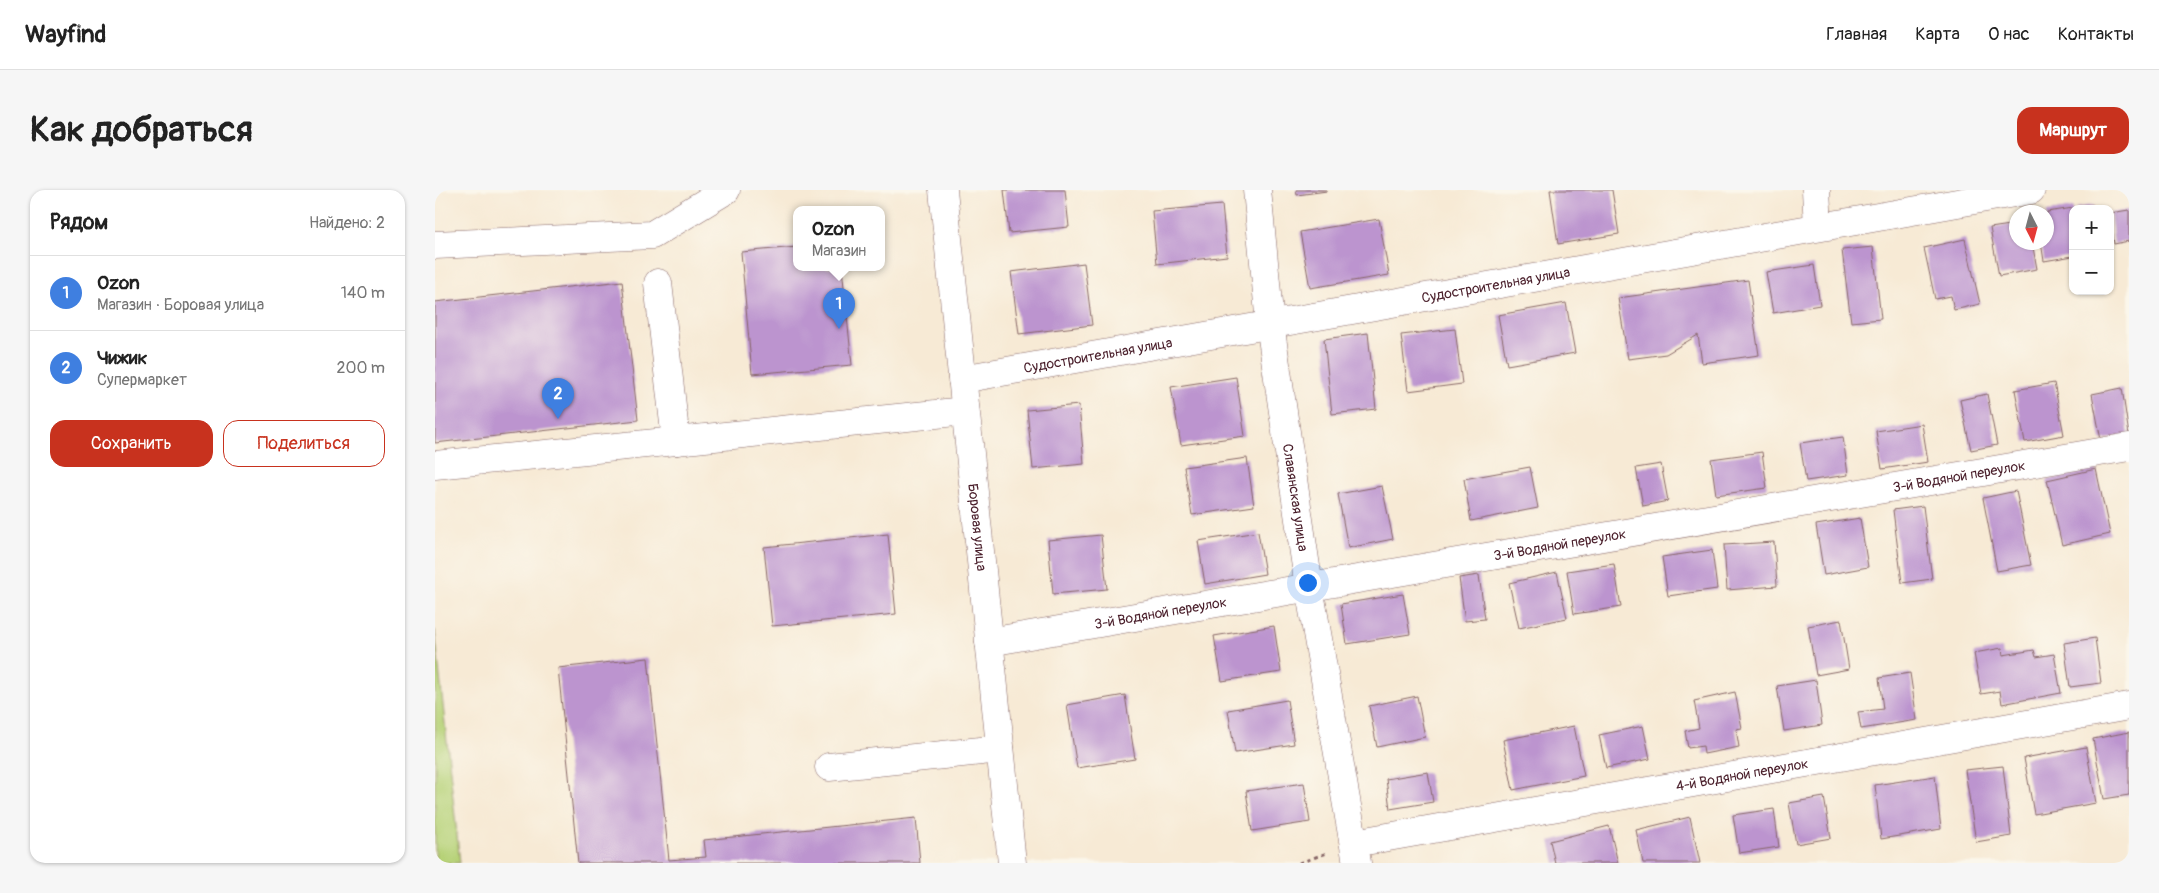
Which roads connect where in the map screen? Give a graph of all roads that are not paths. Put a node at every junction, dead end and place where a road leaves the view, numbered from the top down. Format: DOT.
graph roads {
  1 [pos="726,190"];
  2 [pos="943,190"];
  3 [pos="1257,190"];
  4 [pos="1815,190"];
  5 [pos="2031,190"];
  6 [pos="1818,227"];
  7 [pos="435,245"];
  8 [pos="658,283"];
  9 [pos="1270,324"];
  10 [pos="962,379"];
  11 [pos="965,410"];
  12 [pos="676,441"];
  13 [pos="2129,447"];
  14 [pos="435,465"];
  15 [pos="1309,587"];
  16 [pos="989,642"];
  17 [pos="2129,706"];
  18 [pos="1000,749"];
  19 [pos="829,767"];
  20 [pos="1355,853"];
  21 [pos="1012,863"];
  1 -- 7 [label="street"];
  2 -- 10 [label="street, Боровая улица"];
  3 -- 9 [label="street, Славянская улица"];
  4 -- 6 [label="street"];
  5 -- 6 [label="street, Судостроительная улица"];
  6 -- 9 [label="street, Судостроительная улица"];
  8 -- 12 [label="street"];
  9 -- 10 [label="street, Судостроительная улица"];
  9 -- 15 [label="street, Славянская улица"];
  10 -- 11 [label="street, Боровая улица"];
  11 -- 12 [label="street"];
  11 -- 16 [label="street, Боровая улица"];
  12 -- 14 [label="street"];
  13 -- 15 [label="street, 3-й Водяной переулок"];
  15 -- 16 [label="street, 3-й Водяной переулок"];
  15 -- 20 [label="street, Славянская улица"];
  16 -- 18 [label="street, Боровая улица"];
  17 -- 20 [label="street, 4-й Водяной переулок"];
  18 -- 19 [label="street"];
  18 -- 21 [label="street, Боровая улица"];
}
